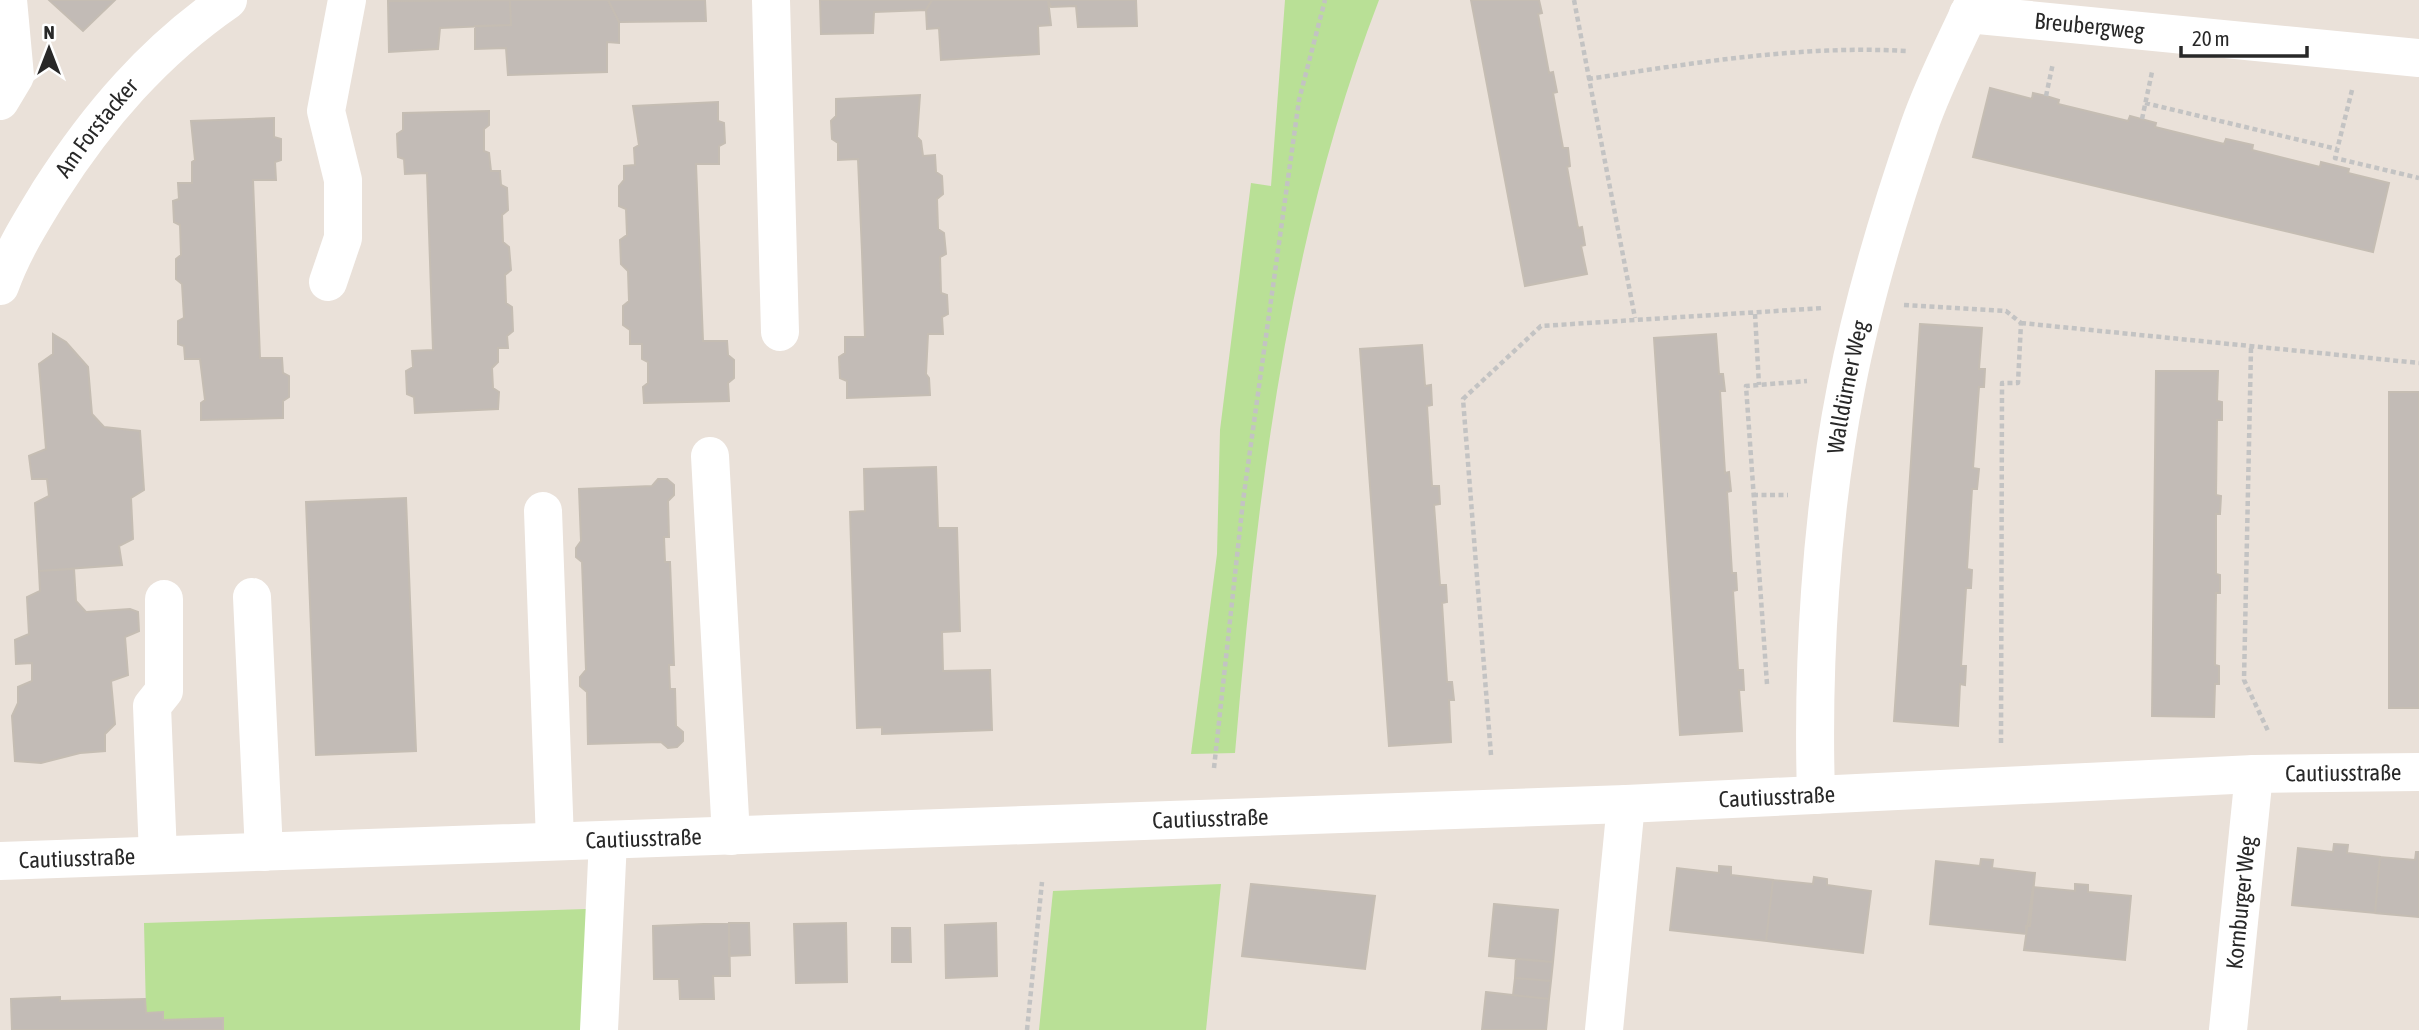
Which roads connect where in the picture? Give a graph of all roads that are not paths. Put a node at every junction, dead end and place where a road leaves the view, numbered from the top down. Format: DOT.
graph roads {
  1 [pos="8,0"];
  2 [pos="228,0"];
  3 [pos="347,0"];
  4 [pos="771,0"];
  5 [pos="1972,7"];
  6 [pos="2419,58"];
  7 [pos="0,101"];
  8 [pos="328,282"];
  9 [pos="0,286"];
  10 [pos="780,332"];
  11 [pos="710,456"];
  12 [pos="543,511"];
  13 [pos="252,597"];
  14 [pos="164,599"];
  15 [pos="2419,772"];
  16 [pos="2254,774"];
  17 [pos="1816,795"];
  18 [pos="1626,804"];
  19 [pos="731,836"];
  20 [pos="608,840"];
  21 [pos="555,841"];
  22 [pos="264,852"];
  23 [pos="158,855"];
  24 [pos="0,860"];
  25 [pos="599,1030"];
  26 [pos="1604,1030"];
  27 [pos="2228,1030"];
  1 -- 7 [label="street"];
  2 -- 9 [label="street, Am Forstacker"];
  3 -- 8 [label="street"];
  4 -- 10 [label="street"];
  5 -- 6 [label="street, Breubergweg"];
  5 -- 17 [label="street, Walldürner Weg"];
  11 -- 19 [label="street"];
  12 -- 21 [label="street"];
  13 -- 22 [label="street"];
  14 -- 23 [label="street"];
  15 -- 16 [label="street, Cautiusstraße"];
  16 -- 17 [label="street, Cautiusstraße"];
  16 -- 27 [label="street, Kornburger Weg"];
  17 -- 18 [label="street, Cautiusstraße"];
  18 -- 19 [label="street, Cautiusstraße"];
  18 -- 26 [label="street"];
  19 -- 20 [label="street, Cautiusstraße"];
  20 -- 21 [label="street, Cautiusstraße"];
  20 -- 25 [label="street"];
  21 -- 22 [label="street, Cautiusstraße"];
  22 -- 23 [label="street, Cautiusstraße"];
  23 -- 24 [label="street, Cautiusstraße"];
}
